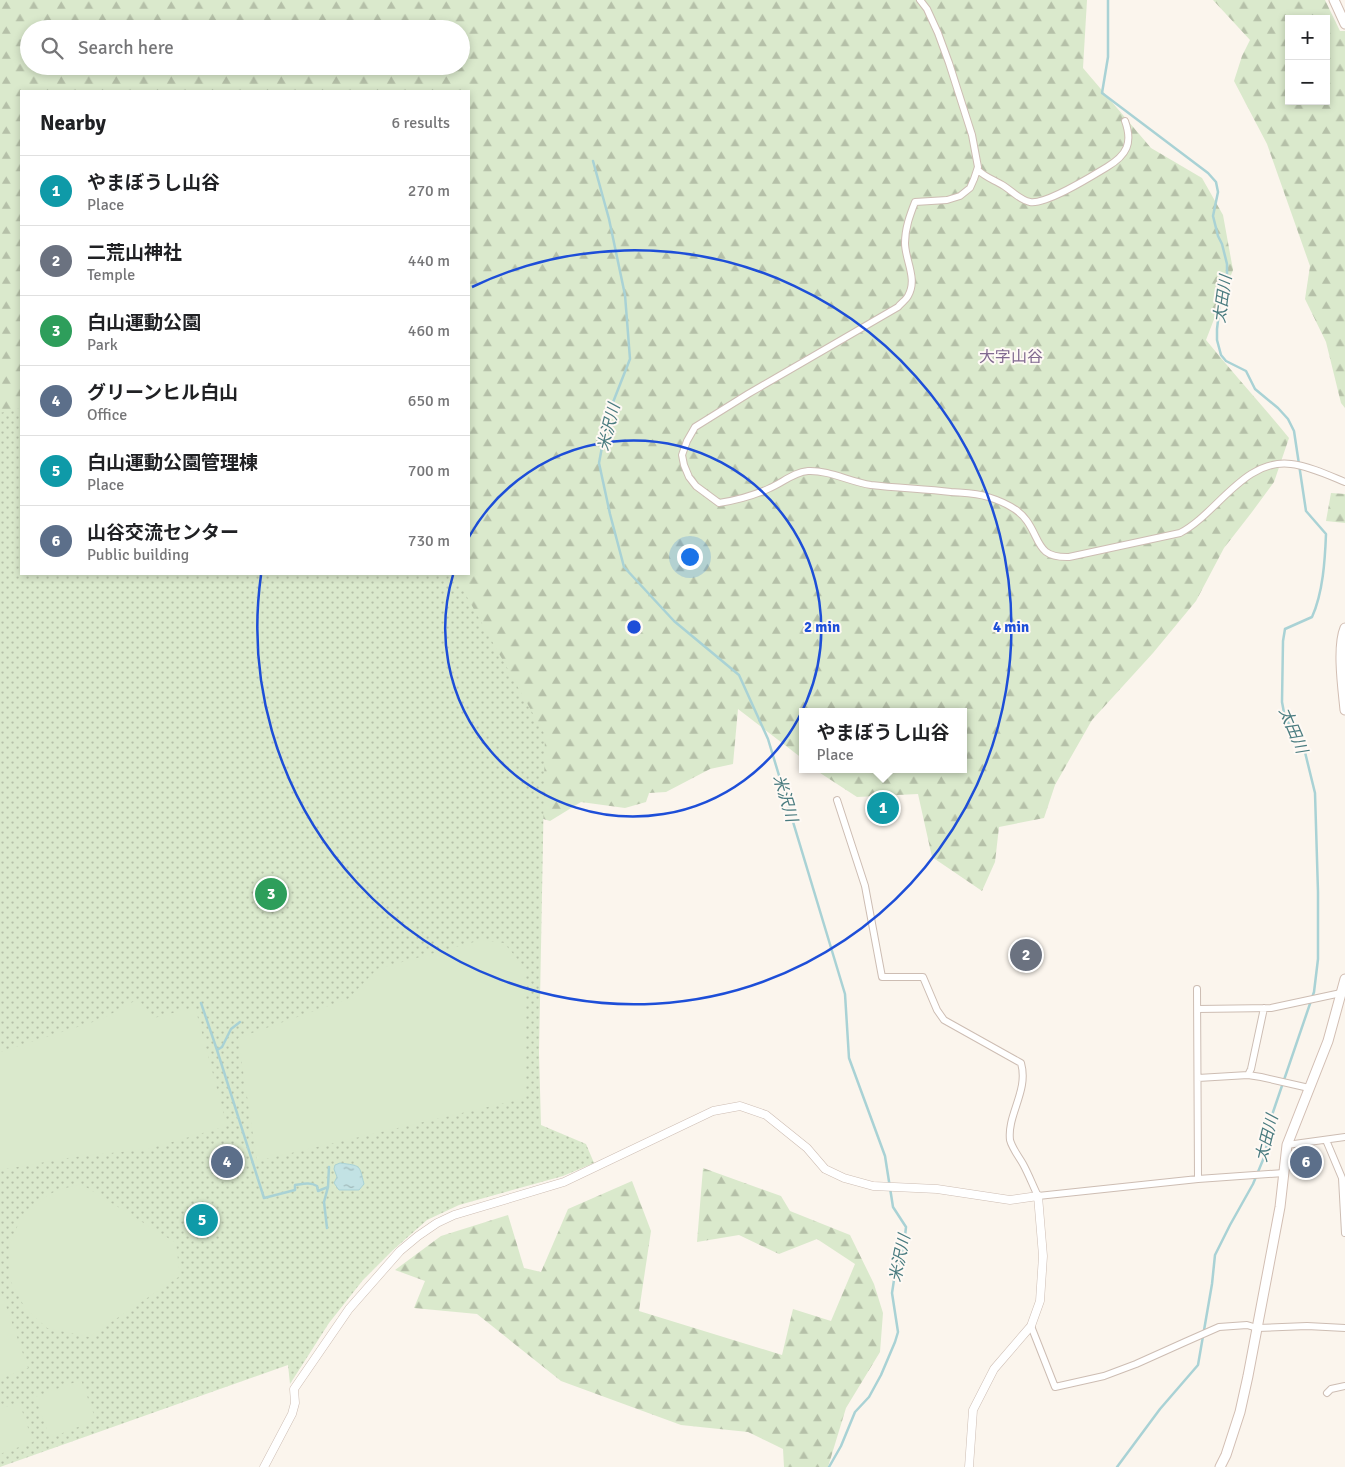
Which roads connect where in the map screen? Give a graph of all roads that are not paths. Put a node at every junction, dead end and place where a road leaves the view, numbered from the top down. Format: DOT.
graph roads {
  1 [pos="920,0"];
  2 [pos="1334,0"];
  3 [pos="1345,24"];
  4 [pos="1125,121"];
  5 [pos="978,170"];
  6 [pos="1345,482"];
  7 [pos="1345,628"];
  8 [pos="1344,682"];
  9 [pos="1345,710"];
  10 [pos="837,800"];
  11 [pos="1345,980"];
  12 [pos="1197,989"];
  13 [pos="1341,993"];
  14 [pos="1264,1008"];
  15 [pos="1198,1009"];
  16 [pos="1248,1076"];
  17 [pos="1198,1078"];
  18 [pos="1309,1088"];
  19 [pos="1345,1137"];
  20 [pos="1326,1140"];
  21 [pos="1287,1145"];
  22 [pos="1284,1173"];
  23 [pos="1198,1179"];
  24 [pos="1038,1196"];
  25 [pos="1345,1233"];
  26 [pos="1032,1326"];
  27 [pos="1257,1328"];
  28 [pos="1345,1328"];
  29 [pos="1345,1386"];
  30 [pos="1327,1393"];
  31 [pos="264,1467"];
  32 [pos="969,1467"];
  33 [pos="1220,1467"];
  1 -- 5 [label="street"];
  2 -- 3 [label="main road"];
  4 -- 5 [label="street"];
  5 -- 6 [label="street"];
  7 -- 8 [label="main road"];
  8 -- 9 [label="main road"];
  10 -- 24 [label="street"];
  11 -- 13 [label="main road"];
  12 -- 15 [label="street"];
  13 -- 14 [label="street"];
  13 -- 18 [label="main road"];
  14 -- 15 [label="street"];
  14 -- 16 [label="street"];
  15 -- 17 [label="street"];
  16 -- 17 [label="street"];
  16 -- 18 [label="street"];
  17 -- 23 [label="street"];
  18 -- 21 [label="main road"];
  19 -- 20 [label="street"];
  20 -- 21 [label="street"];
  20 -- 25 [label="street"];
  21 -- 22 [label="main road"];
  22 -- 23 [label="street"];
  22 -- 27 [label="main road"];
  23 -- 24 [label="street"];
  24 -- 26 [label="street"];
  24 -- 31 [label="street"];
  26 -- 27 [label="street"];
  26 -- 32 [label="street"];
  27 -- 28 [label="street"];
  27 -- 33 [label="main road"];
  29 -- 30 [label="street"];
}
